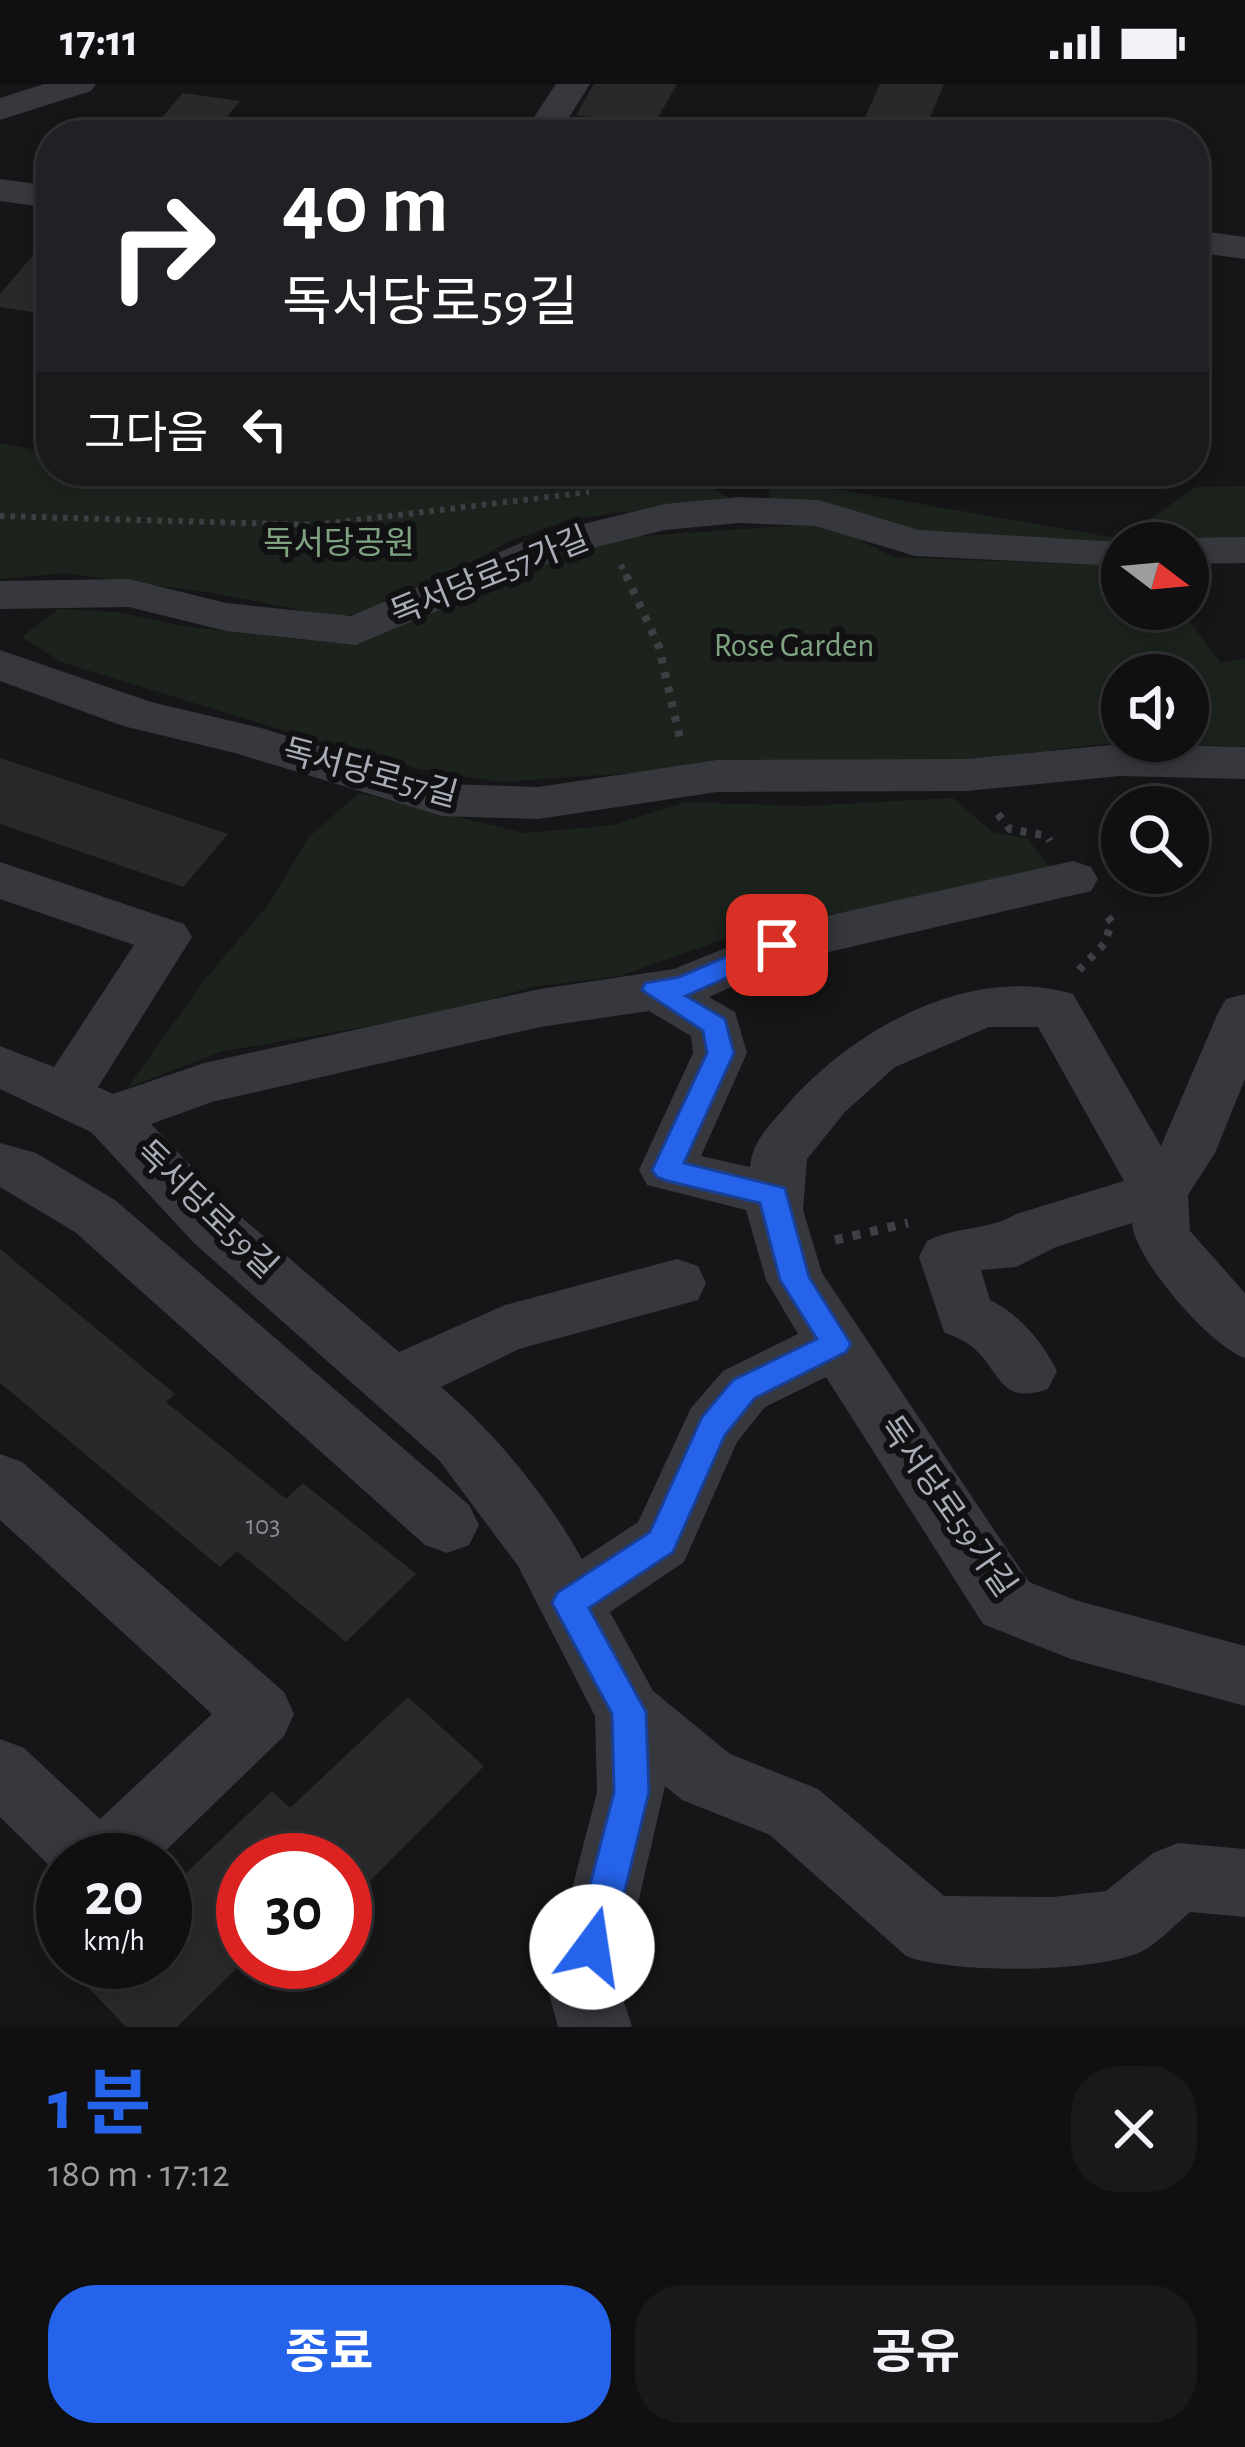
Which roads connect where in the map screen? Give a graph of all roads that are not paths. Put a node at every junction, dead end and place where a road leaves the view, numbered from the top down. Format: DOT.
graph roads {
  1 [pos="79,84"];
  2 [pos="573,84"];
  3 [pos="0,109"];
  4 [pos="550,120"];
  5 [pos="0,190"];
  6 [pos="36,195"];
  7 [pos="1209,243"];
  8 [pos="1245,248"];
  9 [pos="1245,550"];
  10 [pos="1209,551"];
  11 [pos="1101,553"];
  12 [pos="0,595"];
  13 [pos="0,665"];
  14 [pos="1245,763"];
  15 [pos="1073,879"];
  16 [pos="0,880"];
  17 [pos="655,990"];
  18 [pos="1245,1013"];
  19 [pos="0,1066"];
  20 [pos="89,1105"];
  21 [pos="0,1165"];
  22 [pos="1159,1192"];
  23 [pos="781,1223"];
  24 [pos="677,1283"];
  25 [pos="1245,1334"];
  26 [pos="836,1344"];
  27 [pos="1027,1371"];
  28 [pos="394,1382"];
  29 [pos="0,1480"];
  30 [pos="447,1526"];
  31 [pos="568,1603"];
  32 [pos="1245,1676"];
  33 [pos="629,1712"];
  34 [pos="0,1771"];
  35 [pos="65,1833"];
  36 [pos="134,1833"];
  37 [pos="1245,1882"];
  38 [pos="595,2027"];
  1 -- 3 [label="street"];
  2 -- 4 [label="street"];
  5 -- 6 [label="street"];
  7 -- 8 [label="street"];
  9 -- 10 [label="street"];
  11 -- 12 [label="street, 독서당로57가길"];
  13 -- 14 [label="street, 독서당로57길"];
  15 -- 17 [label="street"];
  16 -- 20 [label="street"];
  17 -- 20 [label="street"];
  17 -- 23 [label="street"];
  18 -- 22 [label="street"];
  19 -- 20 [label="street, 독서당로59길"];
  20 -- 28 [label="street, 독서당로59길"];
  21 -- 30 [label="street"];
  22 -- 23 [label="street"];
  22 -- 25 [label="street"];
  22 -- 27 [label="street"];
  23 -- 26 [label="street, 독서당로59가길"];
  24 -- 28 [label="street"];
  26 -- 31 [label="street"];
  26 -- 32 [label="street, 독서당로59가길"];
  28 -- 31 [label="street, 독서당로59길"];
  29 -- 36 [label="street"];
  31 -- 33 [label="street, 독서당로59길"];
  33 -- 37 [label="street"];
  33 -- 38 [label="street, 독서당로59길"];
  34 -- 35 [label="street"];
}
